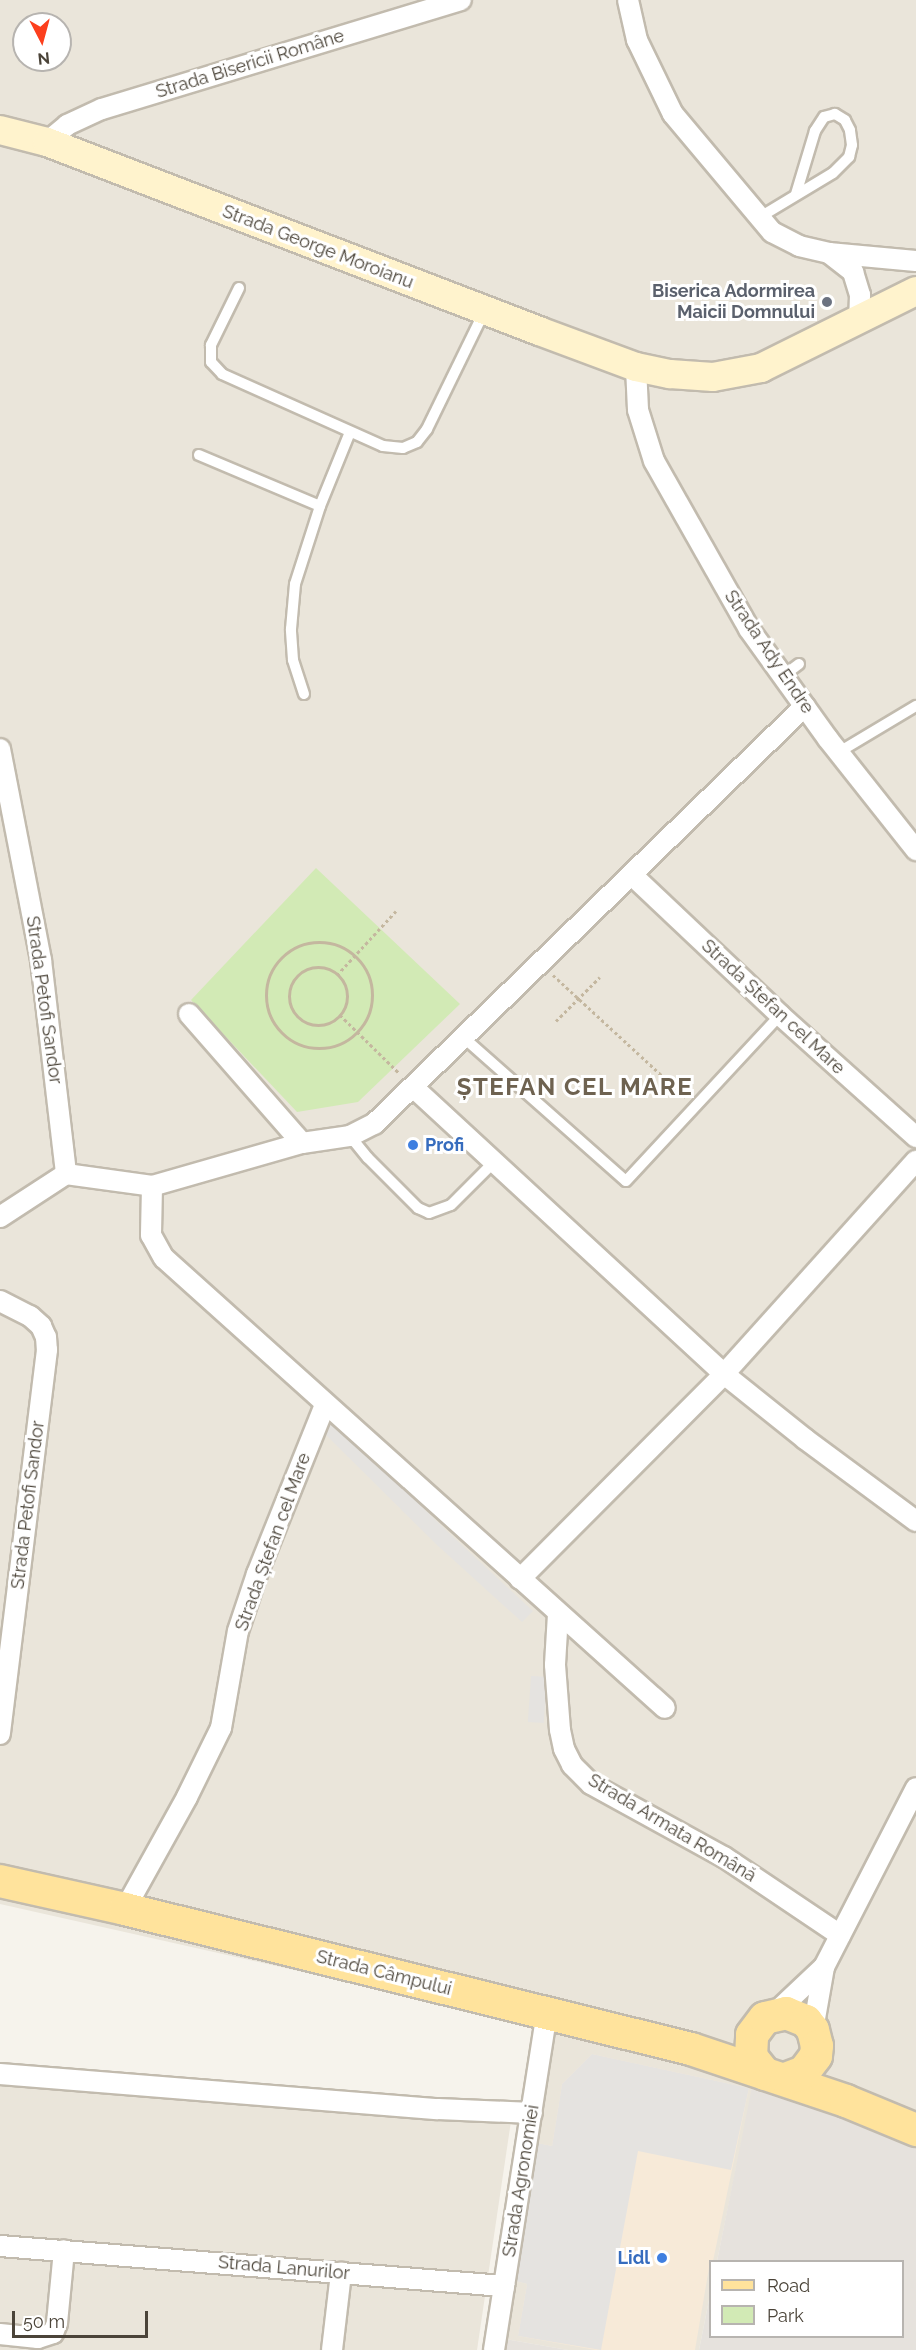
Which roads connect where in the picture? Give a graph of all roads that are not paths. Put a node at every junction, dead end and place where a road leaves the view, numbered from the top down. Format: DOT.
graph roads {
  1 [pos="461,0"];
  2 [pos="628,0"];
  3 [pos="0,130"];
  4 [pos="47,142"];
  5 [pos="796,194"];
  6 [pos="760,217"];
  7 [pos="829,253"];
  8 [pos="916,261"];
  9 [pos="239,288"];
  10 [pos="916,291"];
  11 [pos="485,311"];
  12 [pos="859,321"];
  13 [pos="636,367"];
  14 [pos="350,432"];
  15 [pos="199,455"];
  16 [pos="320,506"];
  17 [pos="304,694"];
  18 [pos="805,706"];
  19 [pos="916,706"];
  20 [pos="0,749"];
  21 [pos="838,752"];
  22 [pos="916,850"];
  23 [pos="632,875"];
  24 [pos="189,1014"];
  25 [pos="780,1015"];
  26 [pos="463,1038"];
  27 [pos="413,1087"];
  28 [pos="350,1136"];
  29 [pos="916,1137"];
  30 [pos="302,1143"];
  31 [pos="916,1161"];
  32 [pos="494,1162"];
  33 [pos="66,1174"];
  34 [pos="152,1186"];
  35 [pos="0,1217"];
  36 [pos="0,1301"];
  37 [pos="724,1374"];
  38 [pos="325,1405"];
  39 [pos="916,1521"];
  40 [pos="520,1580"];
  41 [pos="558,1614"];
  42 [pos="665,1708"];
  43 [pos="0,1734"];
  44 [pos="916,1788"];
  45 [pos="0,1881"];
  46 [pos="125,1909"];
  47 [pos="840,1935"];
  48 [pos="824,1967"];
  49 [pos="547,2013"];
  50 [pos="766,2019"];
  51 [pos="815,2038"];
  52 [pos="691,2049"];
  53 [pos="0,2074"];
  54 [pos="775,2077"];
  55 [pos="846,2101"];
  56 [pos="532,2113"];
  57 [pos="916,2130"];
  58 [pos="0,2246"];
  59 [pos="64,2250"];
  60 [pos="341,2272"];
  61 [pos="504,2286"];
  62 [pos="0,2334"];
  63 [pos="332,2350"];
  64 [pos="494,2350"];
  1 -- 4 [label="street, Strada Bisericii Române"];
  2 -- 6 [label="street"];
  3 -- 4 [label="main road, Strada George Moroianu"];
  4 -- 11 [label="main road, Strada George Moroianu"];
  5 -- 5 [label="lane"];
  5 -- 6 [label="lane"];
  6 -- 7 [label="street"];
  7 -- 8 [label="street"];
  7 -- 12 [label="street"];
  9 -- 14 [label="lane"];
  10 -- 12 [label="main road, Strada George Moroianu"];
  11 -- 13 [label="main road, Strada George Moroianu"];
  11 -- 14 [label="lane"];
  12 -- 13 [label="main road, Strada George Moroianu"];
  13 -- 18 [label="street, Strada Ady Endre"];
  14 -- 16 [label="lane"];
  15 -- 16 [label="lane"];
  16 -- 17 [label="lane"];
  18 -- 21 [label="street, Strada Ady Endre"];
  18 -- 23 [label="street"];
  19 -- 21 [label="lane"];
  20 -- 33 [label="street, Strada Petofi Sandor"];
  21 -- 22 [label="street, Strada Ady Endre"];
  23 -- 25 [label="street, Strada Ștefan cel Mare"];
  23 -- 26 [label="street"];
  24 -- 30 [label="street"];
  25 -- 26 [label="lane"];
  25 -- 29 [label="street, Strada Ștefan cel Mare"];
  26 -- 27 [label="street"];
  27 -- 28 [label="street"];
  27 -- 32 [label="street"];
  28 -- 30 [label="street"];
  28 -- 32 [label="lane"];
  30 -- 34 [label="street"];
  31 -- 37 [label="street"];
  32 -- 37 [label="street"];
  33 -- 34 [label="street"];
  33 -- 35 [label="street"];
  34 -- 38 [label="street"];
  36 -- 43 [label="street, Strada Petofi Sandor"];
  37 -- 39 [label="street"];
  37 -- 40 [label="street"];
  38 -- 40 [label="street"];
  38 -- 46 [label="street, Strada Ștefan cel Mare"];
  40 -- 41 [label="street"];
  41 -- 42 [label="street"];
  41 -- 47 [label="street, Strada Armata Română"];
  44 -- 47 [label="street"];
  45 -- 46 [label="main road, Strada Câmpului"];
  46 -- 49 [label="main road, Strada Câmpului"];
  47 -- 48 [label="street"];
  48 -- 50 [label="street"];
  48 -- 51 [label="street"];
  49 -- 52 [label="main road, Strada Câmpului"];
  49 -- 56 [label="street, Strada Agronomiei"];
  50 -- 51 [label="main road"];
  50 -- 52 [label="main road"];
  50 -- 54 [label="main road"];
  51 -- 54 [label="main road"];
  51 -- 55 [label="main road"];
  52 -- 54 [label="main road, Strada Câmpului"];
  53 -- 56 [label="street"];
  54 -- 55 [label="main road, Strada Câmpului"];
  55 -- 57 [label="main road, Strada Câmpului"];
  56 -- 61 [label="street, Strada Agronomiei"];
  58 -- 59 [label="street, Strada Lanurilor"];
  59 -- 60 [label="street, Strada Lanurilor"];
  59 -- 62 [label="street"];
  60 -- 61 [label="street, Strada Lanurilor"];
  60 -- 63 [label="street"];
  61 -- 64 [label="street, Strada Agronomiei"];
}
